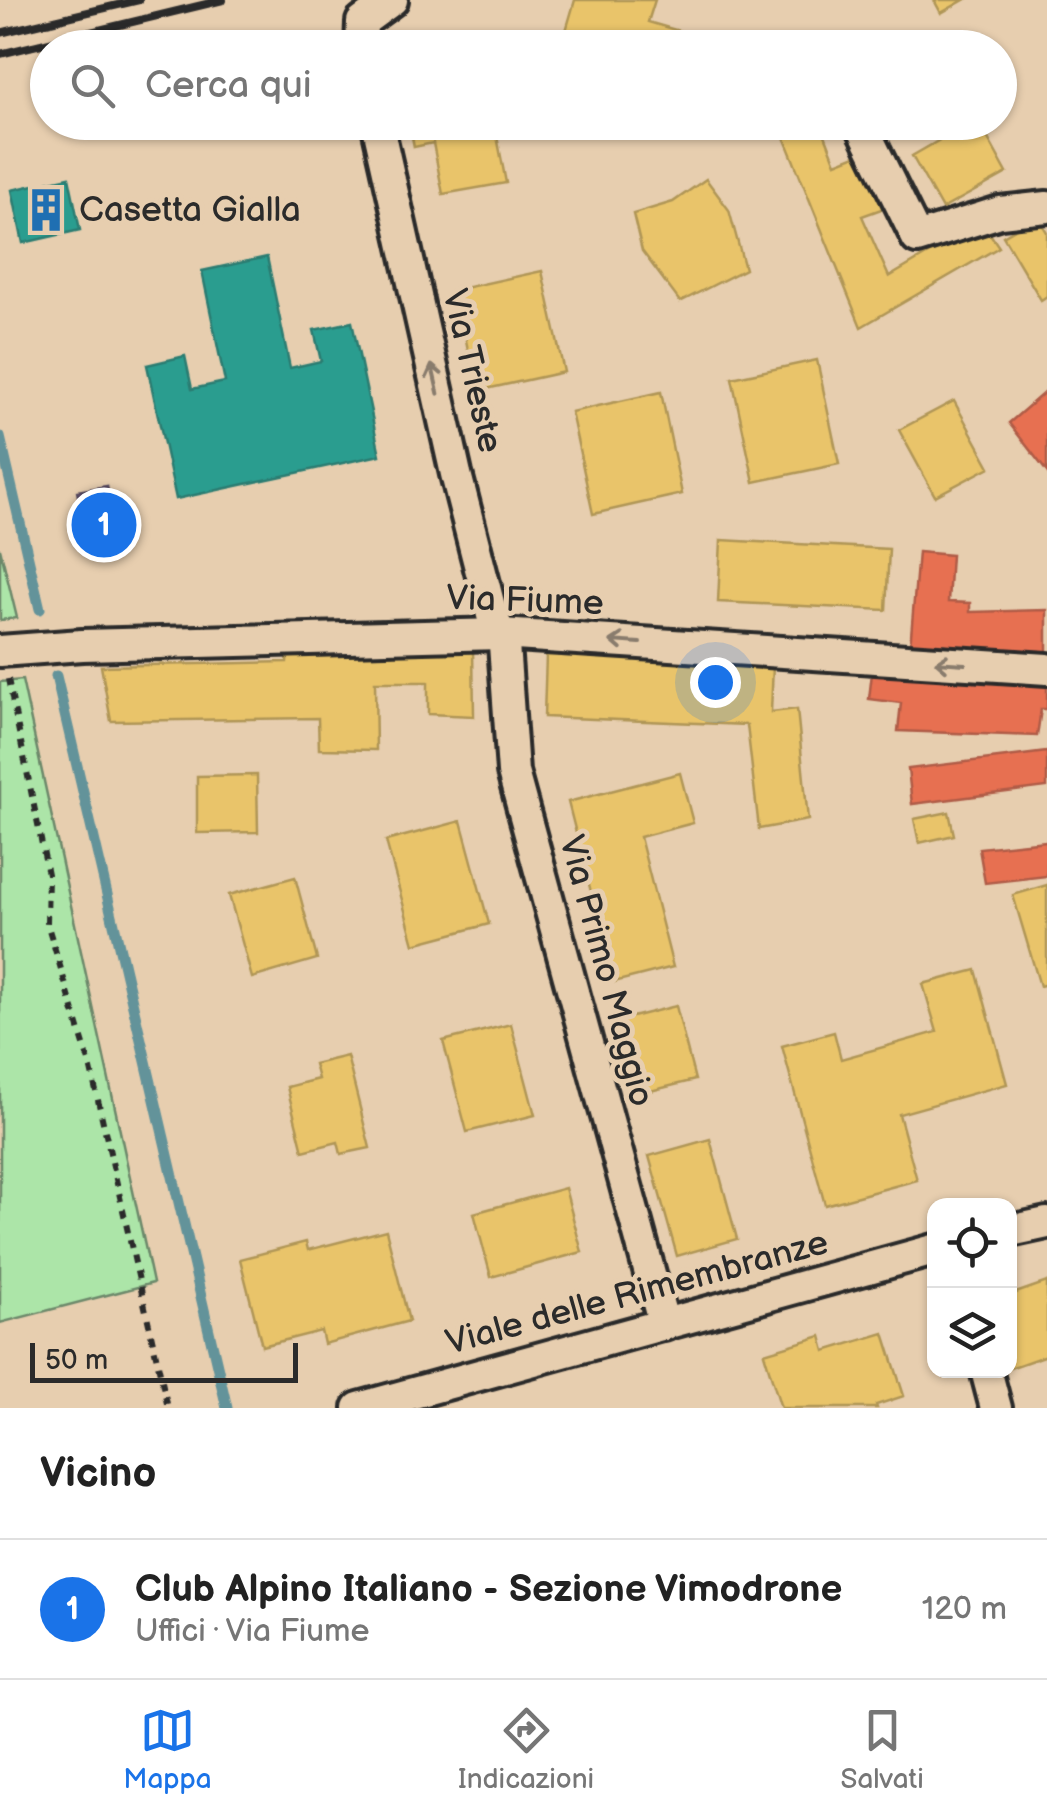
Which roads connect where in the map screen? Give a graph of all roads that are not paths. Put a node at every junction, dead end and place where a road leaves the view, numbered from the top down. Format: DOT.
graph roads {
  1 [pos="392,0"];
  2 [pos="362,30"];
  3 [pos="381,140"];
  4 [pos="869,140"];
  5 [pos="1047,207"];
  6 [pos="500,634"];
  7 [pos="3,661"];
  8 [pos="1047,669"];
  9 [pos="1047,1223"];
  10 [pos="1017,1229"];
  11 [pos="927,1252"];
  12 [pos="664,1325"];
  13 [pos="988,1378"];
  14 [pos="359,1408"];
  15 [pos="996,1408"];
  1 -- 2 [label="street"];
  6 -- 3 [label="street, Via Trieste, one-way"];
  4 -- 5 [label="street"];
  6 -- 7 [label="street, Via Fiume"];
  8 -- 6 [label="street, Via Fiume, one-way"];
  6 -- 12 [label="street, Via Primo Maggio"];
  9 -- 10 [label="street"];
  11 -- 12 [label="street, Viale delle Rimembranze"];
  12 -- 14 [label="street, Viale delle Rimembranze"];
  13 -- 15 [label="street"];
}
